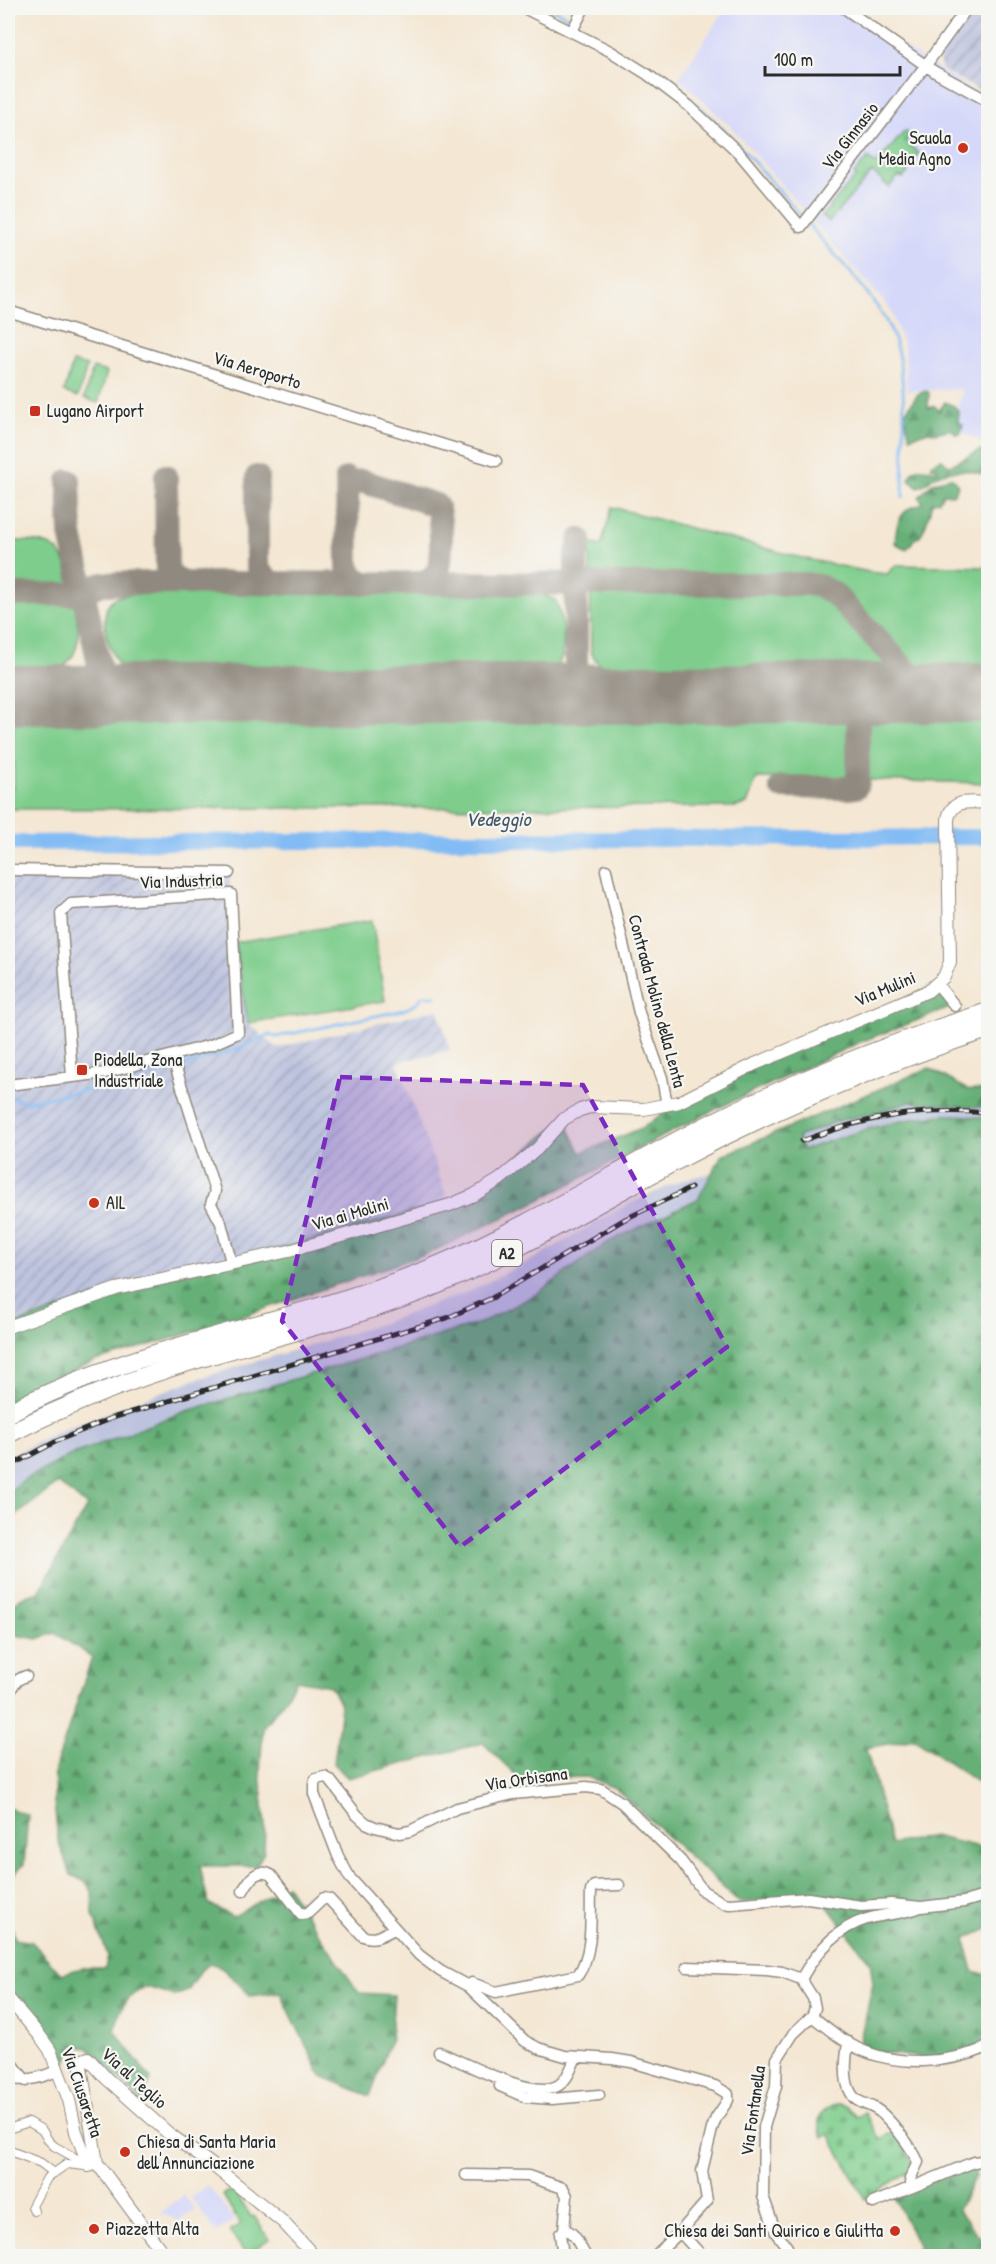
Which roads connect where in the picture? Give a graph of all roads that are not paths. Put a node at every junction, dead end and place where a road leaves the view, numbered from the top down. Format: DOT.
graph roads {
  1 [pos="524,8"];
  2 [pos="584,8"];
  3 [pos="844,8"];
  4 [pos="967,8"];
  5 [pos="575,25"];
  6 [pos="926,65"];
  7 [pos="988,100"];
  8 [pos="8,311"];
  9 [pos="496,461"];
  10 [pos="988,803"];
  11 [pos="8,870"];
  12 [pos="606,870"];
  13 [pos="229,873"];
  14 [pos="937,984"];
  15 [pos="955,1006"];
  16 [pos="988,1012"];
  17 [pos="988,1029"];
  18 [pos="172,1056"];
  19 [pos="72,1077"];
  20 [pos="8,1085"];
  21 [pos="673,1104"];
  22 [pos="231,1262"];
  23 [pos="8,1327"];
  24 [pos="8,1413"];
  25 [pos="8,1434"];
  26 [pos="26,1676"];
  27 [pos="8,1697"];
  28 [pos="620,1885"];
  29 [pos="243,1891"];
  30 [pos="988,1895"];
  31 [pos="921,1907"];
  32 [pos="394,1929"];
  33 [pos="687,1967"];
  34 [pos="801,1979"];
  35 [pos="468,1986"];
  36 [pos="8,1998"];
  37 [pos="812,2016"];
  38 [pos="848,2042"];
  39 [pos="988,2047"];
  40 [pos="439,2052"];
  41 [pos="576,2057"];
  42 [pos="8,2058"];
  43 [pos="58,2070"];
  44 [pos="501,2078"];
  45 [pos="8,2079"];
  46 [pos="26,2081"];
  47 [pos="599,2095"];
  48 [pos="8,2129"];
  49 [pos="8,2150"];
  50 [pos="988,2160"];
  51 [pos="93,2165"];
  52 [pos="54,2173"];
  53 [pos="466,2175"];
  54 [pos="912,2187"];
  55 [pos="873,2203"];
  56 [pos="34,2211"];
  57 [pos="564,2230"];
  58 [pos="680,2232"];
  59 [pos="165,2256"];
  60 [pos="314,2256"];
  61 [pos="563,2256"];
  62 [pos="586,2256"];
  63 [pos="655,2256"];
  64 [pos="702,2256"];
  65 [pos="782,2256"];
  1 -- 5 [label="street"];
  2 -- 5 [label="street"];
  3 -- 6 [label="street"];
  4 -- 6 [label="street, Via Ginnasio"];
  5 -- 6 [label="street, Via Ginnasio"];
  6 -- 7 [label="street"];
  8 -- 9 [label="street, Via Aeroporto"];
  10 -- 14 [label="street, Via Mulini"];
  11 -- 13 [label="street"];
  12 -- 21 [label="street, Contrada Molino della Lenta"];
  14 -- 15 [label="street"];
  14 -- 21 [label="street, Via Mulini"];
  16 -- 24 [label="highway, A2"];
  17 -- 25 [label="highway, A2"];
  18 -- 19 [label="street, Via Industria"];
  18 -- 19 [label="street, Via Industria"];
  18 -- 22 [label="street"];
  19 -- 20 [label="street, Via Industria"];
  21 -- 22 [label="street, Via ai Molini"];
  22 -- 23 [label="street, Via ai Molini"];
  26 -- 27 [label="street"];
  28 -- 35 [label="street, Via Orbisana"];
  29 -- 32 [label="street"];
  30 -- 31 [label="street, Via Orbisana"];
  31 -- 32 [label="street, Via Orbisana"];
  31 -- 34 [label="street"];
  32 -- 35 [label="street, Via Orbisana"];
  33 -- 34 [label="street"];
  34 -- 37 [label="street"];
  35 -- 41 [label="street, Via Orbisana"];
  36 -- 43 [label="street, Via Ciusaretta"];
  37 -- 38 [label="street"];
  37 -- 65 [label="street, Via Fontanella"];
  38 -- 39 [label="street"];
  38 -- 54 [label="street"];
  40 -- 44 [label="street"];
  41 -- 44 [label="street"];
  41 -- 58 [label="street, Via Orbisana"];
  42 -- 46 [label="street"];
  43 -- 46 [label="street"];
  43 -- 51 [label="street, Via Ciusaretta"];
  44 -- 47 [label="street"];
  45 -- 46 [label="street"];
  48 -- 51 [label="street"];
  49 -- 52 [label="street"];
  50 -- 54 [label="street"];
  51 -- 52 [label="street"];
  51 -- 59 [label="street, Via al Teglio"];
  51 -- 60 [label="street, Via al Teglio"];
  52 -- 56 [label="street"];
  53 -- 57 [label="street"];
  54 -- 55 [label="street"];
  57 -- 61 [label="street"];
  57 -- 62 [label="street"];
  58 -- 63 [label="street"];
  58 -- 64 [label="street"];
}
